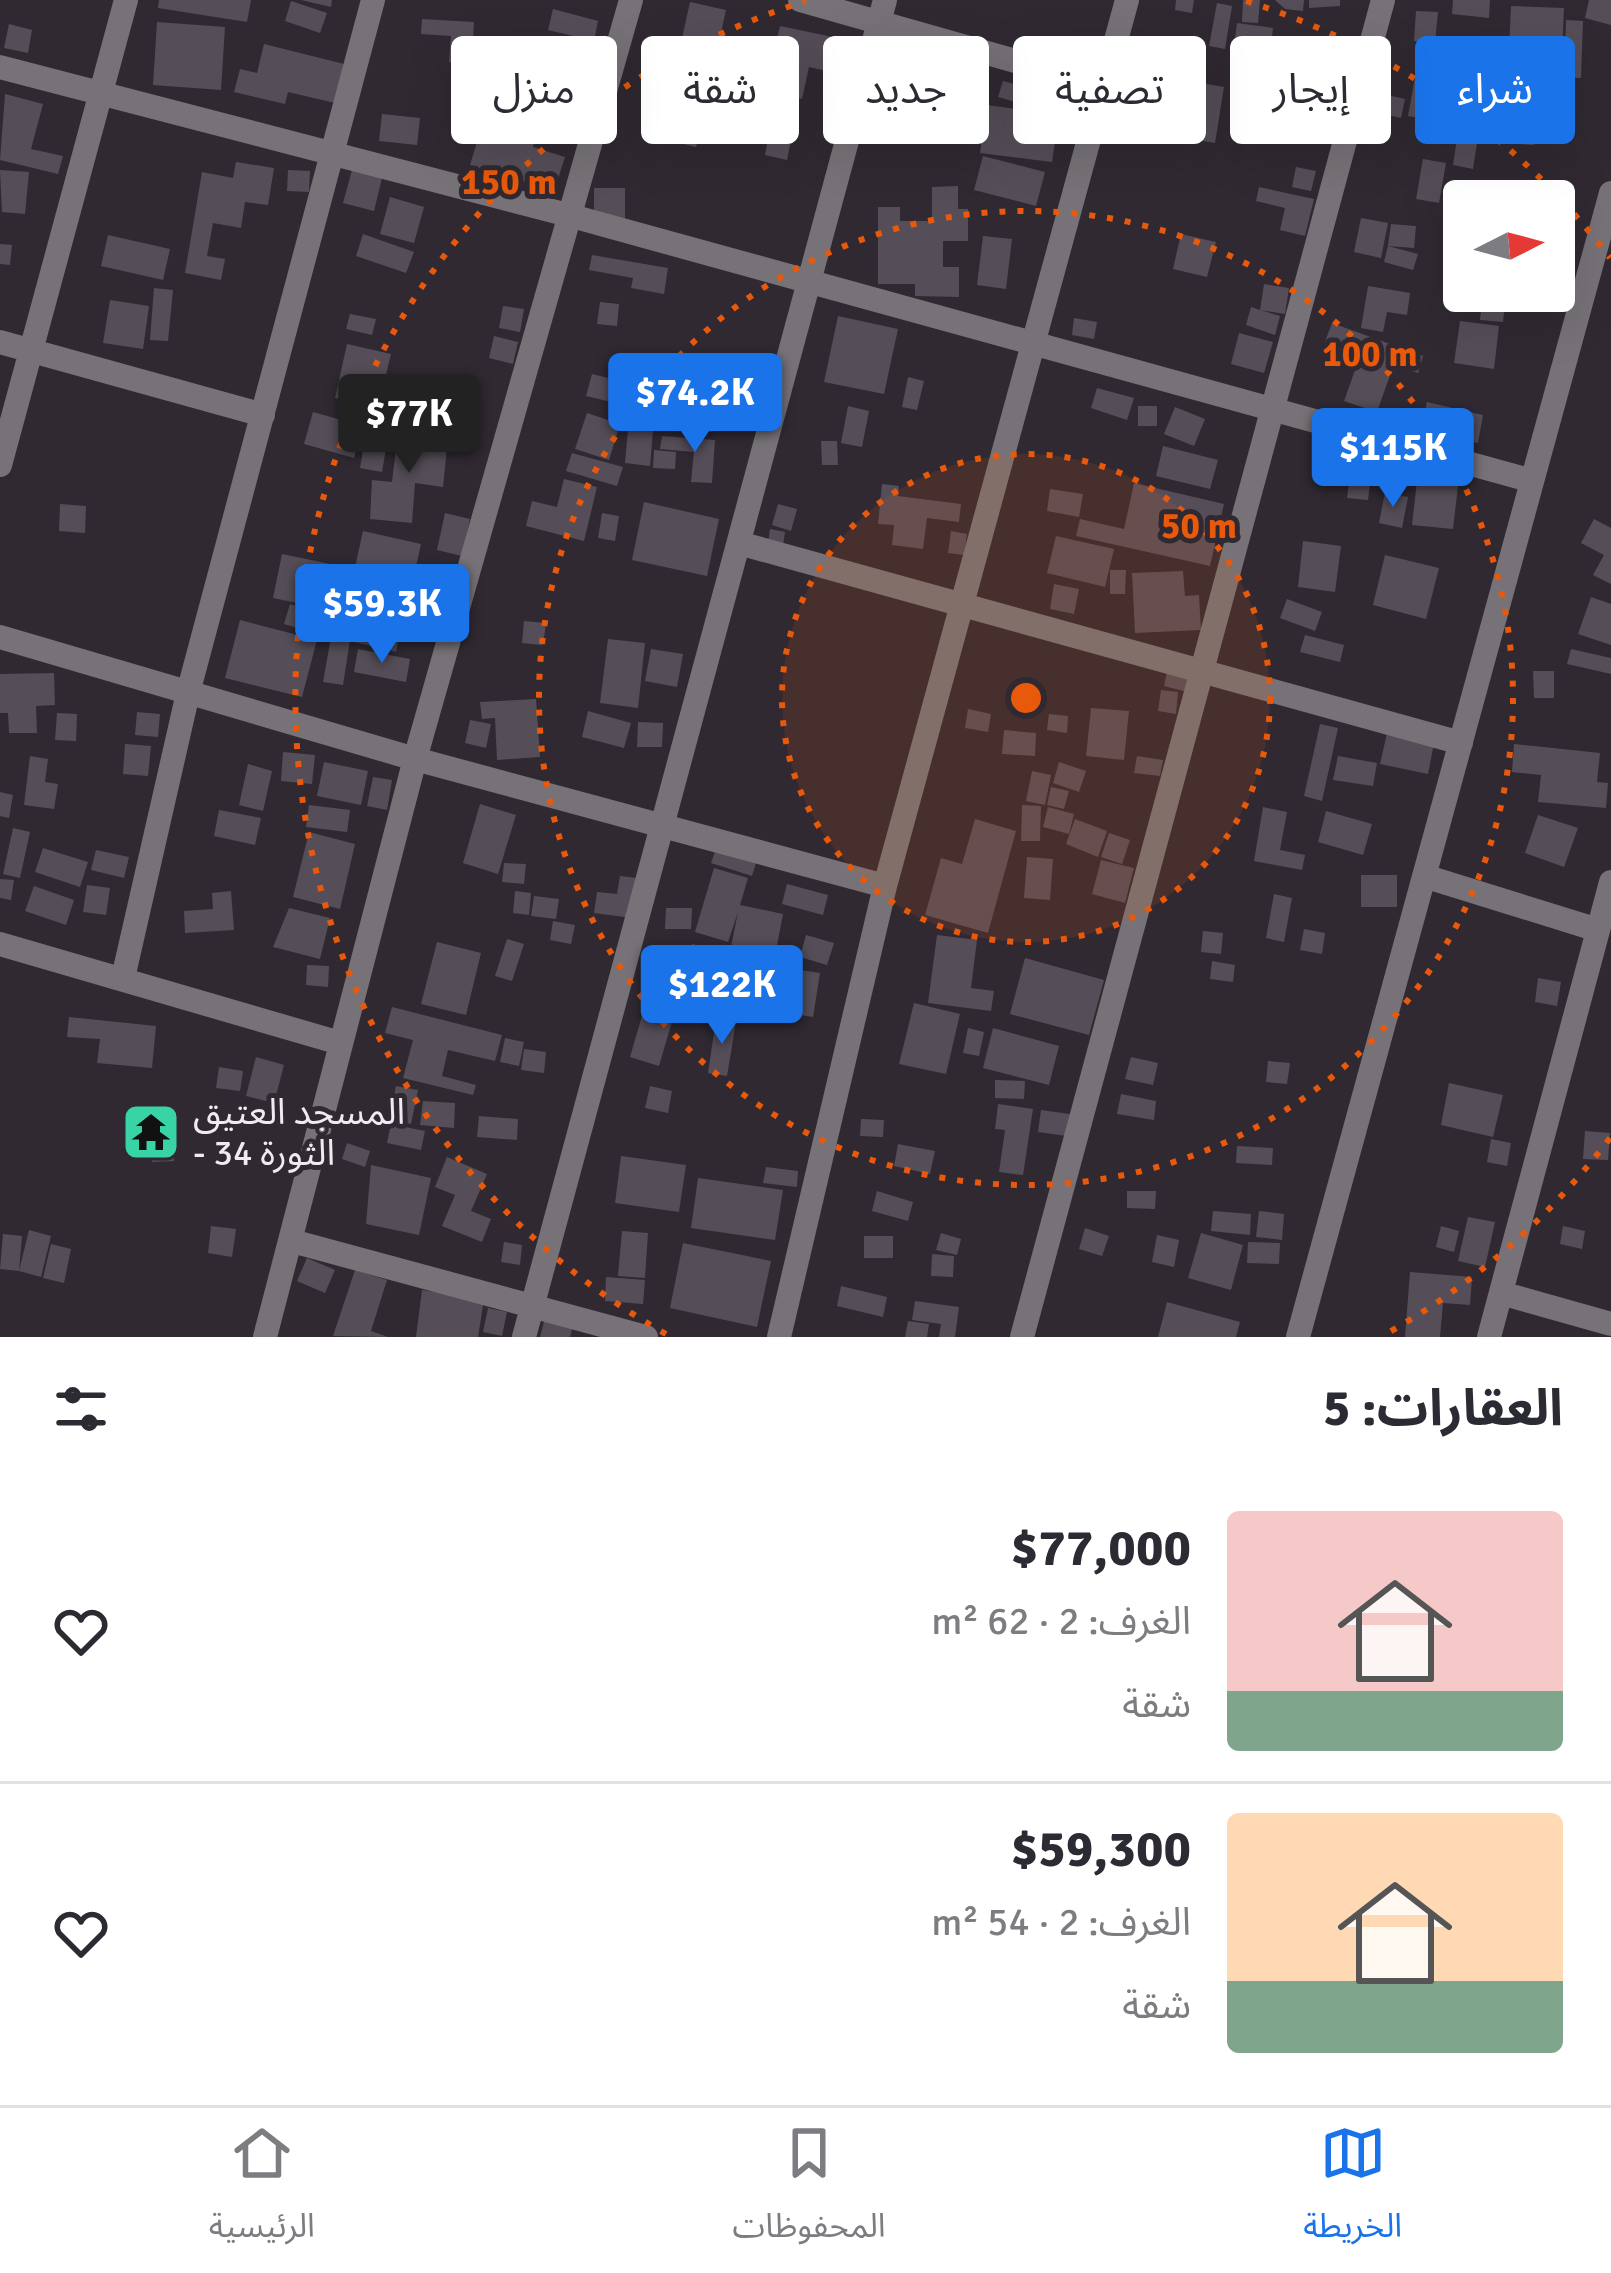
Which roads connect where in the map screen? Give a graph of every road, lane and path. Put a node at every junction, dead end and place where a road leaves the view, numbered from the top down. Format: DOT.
graph roads {
  1 [pos="126,0"];
  2 [pos="373,0"];
  3 [pos="631,0"];
  4 [pos="800,0"];
  5 [pos="1127,0"];
  6 [pos="1383,0"];
  7 [pos="882,11"];
  8 [pos="1117,36"];
  9 [pos="1013,55"];
  10 [pos="0,68"];
  11 [pos="103,93"];
  12 [pos="1088,144"];
  13 [pos="332,153"];
  14 [pos="1611,193"];
  15 [pos="568,215"];
  16 [pos="1602,262"];
  17 [pos="808,284"];
  18 [pos="0,342"];
  19 [pos="1035,342"];
  20 [pos="32,350"];
  21 [pos="1275,408"];
  22 [pos="263,415"];
  23 [pos="0,465"];
  24 [pos="1529,480"];
  25 [pos="739,543"];
  26 [pos="961,608"];
  27 [pos="0,637"];
  28 [pos="1206,670"];
  29 [pos="188,693"];
  30 [pos="1461,743"];
  31 [pos="415,759"];
  32 [pos="661,823"];
  33 [pos="1424,876"];
  34 [pos="1611,882"];
  35 [pos="884,886"];
  36 [pos="1598,930"];
  37 [pos="0,944"];
  38 [pos="123,978"];
  39 [pos="340,1042"];
  40 [pos="292,1241"];
  41 [pos="1501,1293"];
  42 [pos="532,1306"];
  43 [pos="1611,1324"];
  44 [pos="265,1337"];
  45 [pos="524,1337"];
  46 [pos="646,1337"];
  47 [pos="778,1337"];
  48 [pos="1022,1337"];
  49 [pos="1298,1337"];
  50 [pos="1489,1337"];
  1 -- 11 [label="street"];
  2 -- 13 [label="street"];
  3 -- 15 [label="street"];
  4 -- 7 [label="street"];
  5 -- 8 [label="street"];
  6 -- 21 [label="street"];
  7 -- 9 [label="street"];
  7 -- 17 [label="street"];
  10 -- 11 [label="street"];
  11 -- 13 [label="street"];
  11 -- 20 [label="street"];
  12 -- 19 [label="street"];
  13 -- 15 [label="street"];
  13 -- 22 [label="street"];
  14 -- 16 [label="street"];
  15 -- 17 [label="street"];
  15 -- 31 [label="street"];
  16 -- 24 [label="street"];
  17 -- 19 [label="street"];
  17 -- 25 [label="street"];
  18 -- 20 [label="street"];
  19 -- 21 [label="street"];
  19 -- 26 [label="street"];
  20 -- 22 [label="street"];
  20 -- 23 [label="street"];
  21 -- 24 [label="street"];
  21 -- 28 [label="street"];
  22 -- 29 [label="street"];
  24 -- 30 [label="street"];
  25 -- 26 [label="street"];
  25 -- 32 [label="street"];
  26 -- 28 [label="street"];
  26 -- 35 [label="street"];
  27 -- 29 [label="street"];
  28 -- 30 [label="street"];
  28 -- 48 [label="street"];
  29 -- 31 [label="street"];
  29 -- 38 [label="street"];
  30 -- 33 [label="street"];
  31 -- 32 [label="street"];
  31 -- 39 [label="street"];
  32 -- 35 [label="street"];
  32 -- 42 [label="street"];
  33 -- 36 [label="street"];
  33 -- 49 [label="street"];
  34 -- 36 [label="street"];
  35 -- 47 [label="street"];
  36 -- 41 [label="street"];
  37 -- 38 [label="street"];
  38 -- 39 [label="street"];
  39 -- 40 [label="street"];
  40 -- 42 [label="street"];
  40 -- 44 [label="street"];
  41 -- 43 [label="street"];
  41 -- 50 [label="street"];
  42 -- 45 [label="street"];
  42 -- 46 [label="street"];
}
